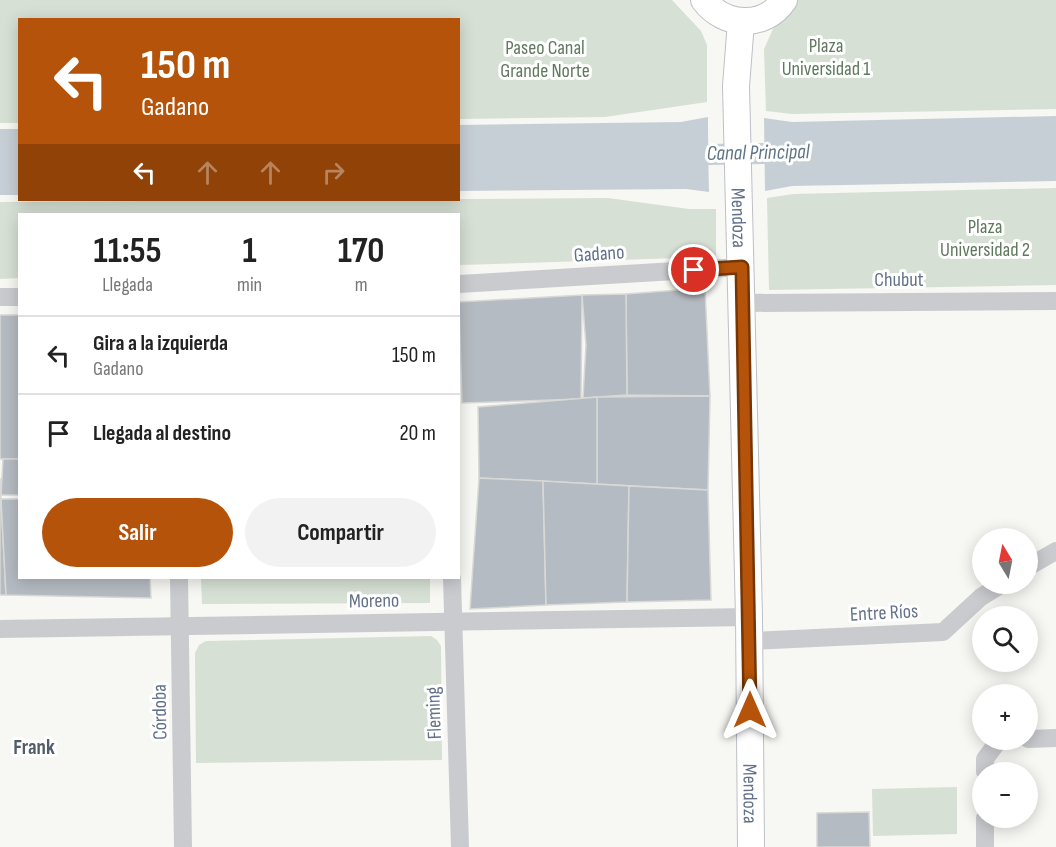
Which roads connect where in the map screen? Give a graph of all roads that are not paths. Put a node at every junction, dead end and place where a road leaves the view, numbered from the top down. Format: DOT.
graph roads {
  1 [pos="704,0"];
  2 [pos="784,0"];
  3 [pos="741,22"];
  4 [pos="742,267"];
  5 [pos="460,284"];
  6 [pos="0,297"];
  7 [pos="18,297"];
  8 [pos="1056,301"];
  9 [pos="743,303"];
  10 [pos="1056,550"];
  11 [pos="1038,561"];
  12 [pos="179,579"];
  13 [pos="453,579"];
  14 [pos="986,594"];
  15 [pos="453,622"];
  16 [pos="180,625"];
  17 [pos="0,629"];
  18 [pos="749,629"];
  19 [pos="1056,738"];
  20 [pos="1038,739"];
  21 [pos="985,828"];
  22 [pos="183,847"];
  23 [pos="460,847"];
  24 [pos="751,847"];
  25 [pos="985,847"];
  1 -- 3 [label="main road"];
  2 -- 3 [label="main road"];
  3 -- 4 [label="main road, Mendoza"];
  4 -- 5 [label="street, Gadano"];
  4 -- 9 [label="main road, Mendoza"];
  6 -- 7 [label="street"];
  8 -- 9 [label="street, Chubut"];
  9 -- 18 [label="main road, Mendoza"];
  10 -- 11 [label="street"];
  12 -- 16 [label="street, Córdoba"];
  13 -- 15 [label="street, Fleming"];
  14 -- 18 [label="street, Entre Ríos"];
  15 -- 16 [label="street, Moreno"];
  15 -- 18 [label="street, Moreno"];
  15 -- 23 [label="street, Fleming"];
  16 -- 17 [label="street, Moreno"];
  16 -- 22 [label="street, Córdoba"];
  18 -- 24 [label="main road, Mendoza"];
  19 -- 20 [label="street"];
  21 -- 25 [label="street"];
}
